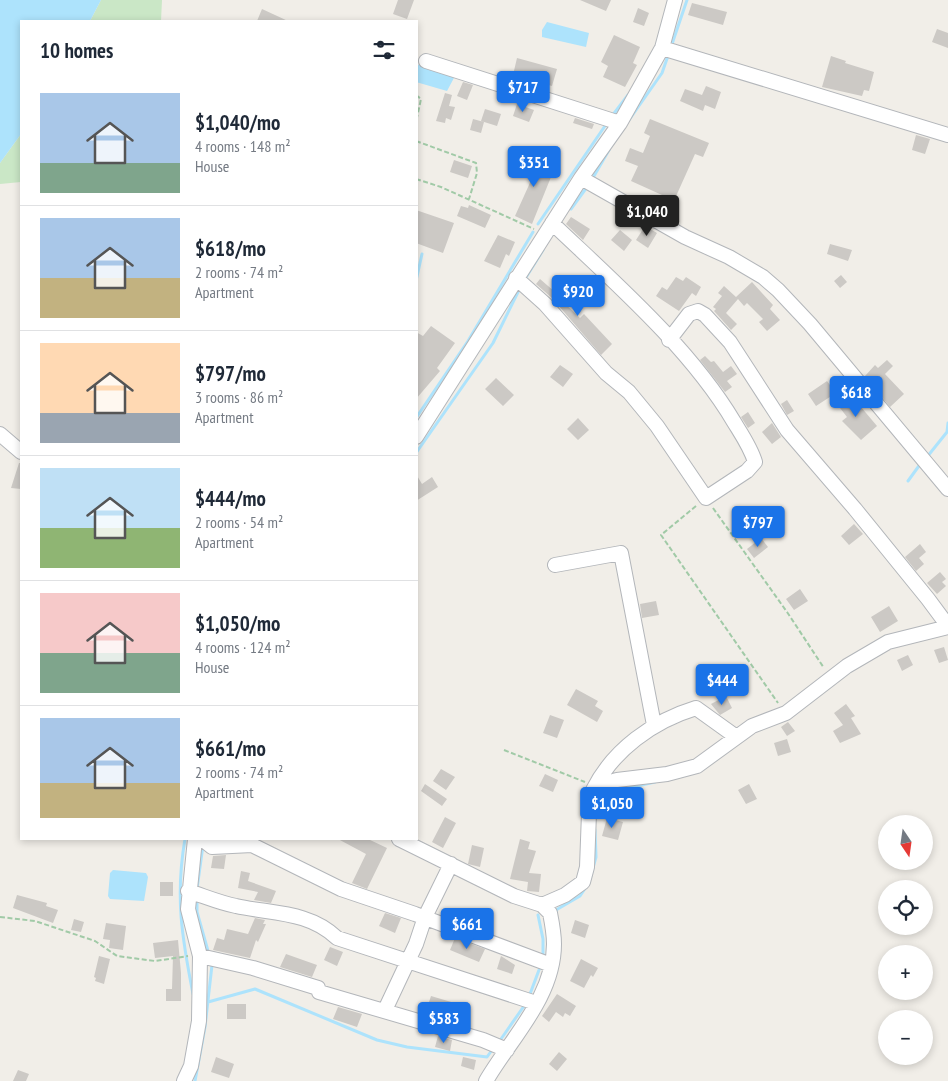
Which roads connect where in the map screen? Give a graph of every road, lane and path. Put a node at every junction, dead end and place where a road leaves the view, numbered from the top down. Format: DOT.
graph roads {
  1 [pos="675,0"];
  2 [pos="667,50"];
  3 [pos="426,62"];
  4 [pos="418,96"];
  5 [pos="418,116"];
  6 [pos="612,120"];
  7 [pos="948,135"];
  8 [pos="418,142"];
  9 [pos="581,178"];
  10 [pos="418,180"];
  11 [pos="469,199"];
  12 [pos="549,229"];
  13 [pos="516,278"];
  14 [pos="669,340"];
  15 [pos="418,433"];
  16 [pos="0,434"];
  17 [pos="20,451"];
  18 [pos="948,489"];
  19 [pos="706,498"];
  20 [pos="555,566"];
  21 [pos="948,627"];
  22 [pos="831,679"];
  23 [pos="786,713"];
  24 [pos="654,725"];
  25 [pos="735,736"];
  26 [pos="504,750"];
  27 [pos="593,791"];
  28 [pos="195,840"];
  29 [pos="203,840"];
  30 [pos="401,840"];
  31 [pos="451,864"];
  32 [pos="188,892"];
  33 [pos="542,905"];
  34 [pos="0,917"];
  35 [pos="425,917"];
  36 [pos="200,956"];
  37 [pos="406,962"];
  38 [pos="551,965"];
  39 [pos="536,1003"];
  40 [pos="385,1010"];
  41 [pos="507,1050"];
  42 [pos="184,1081"];
  43 [pos="486,1081"];
  1 -- 2 [label="street"];
  2 -- 6 [label="street"];
  2 -- 7 [label="street"];
  3 -- 6 [label="street"];
  4 -- 5 [label="path"];
  6 -- 9 [label="street"];
  8 -- 11 [label="path"];
  9 -- 12 [label="street"];
  9 -- 18 [label="street"];
  10 -- 11 [label="path"];
  11 -- 12 [label="path"];
  12 -- 13 [label="street"];
  12 -- 14 [label="street"];
  13 -- 15 [label="street"];
  13 -- 19 [label="street"];
  14 -- 19 [label="street"];
  14 -- 21 [label="street"];
  16 -- 17 [label="street"];
  19 -- 22 [label="path"];
  19 -- 23 [label="path"];
  20 -- 24 [label="street"];
  21 -- 22 [label="street"];
  22 -- 23 [label="street"];
  23 -- 25 [label="street"];
  24 -- 25 [label="street"];
  24 -- 27 [label="street"];
  25 -- 27 [label="street"];
  26 -- 27 [label="path"];
  27 -- 33 [label="street"];
  28 -- 32 [label="street"];
  29 -- 35 [label="street"];
  30 -- 31 [label="street"];
  31 -- 33 [label="street"];
  31 -- 35 [label="street"];
  32 -- 36 [label="street"];
  32 -- 37 [label="street"];
  33 -- 38 [label="street"];
  34 -- 36 [label="path"];
  35 -- 37 [label="street"];
  35 -- 38 [label="street"];
  36 -- 40 [label="street"];
  36 -- 42 [label="street"];
  37 -- 39 [label="street"];
  37 -- 40 [label="street"];
  38 -- 39 [label="street"];
  39 -- 41 [label="street"];
  40 -- 41 [label="street"];
  41 -- 43 [label="street"];
}
